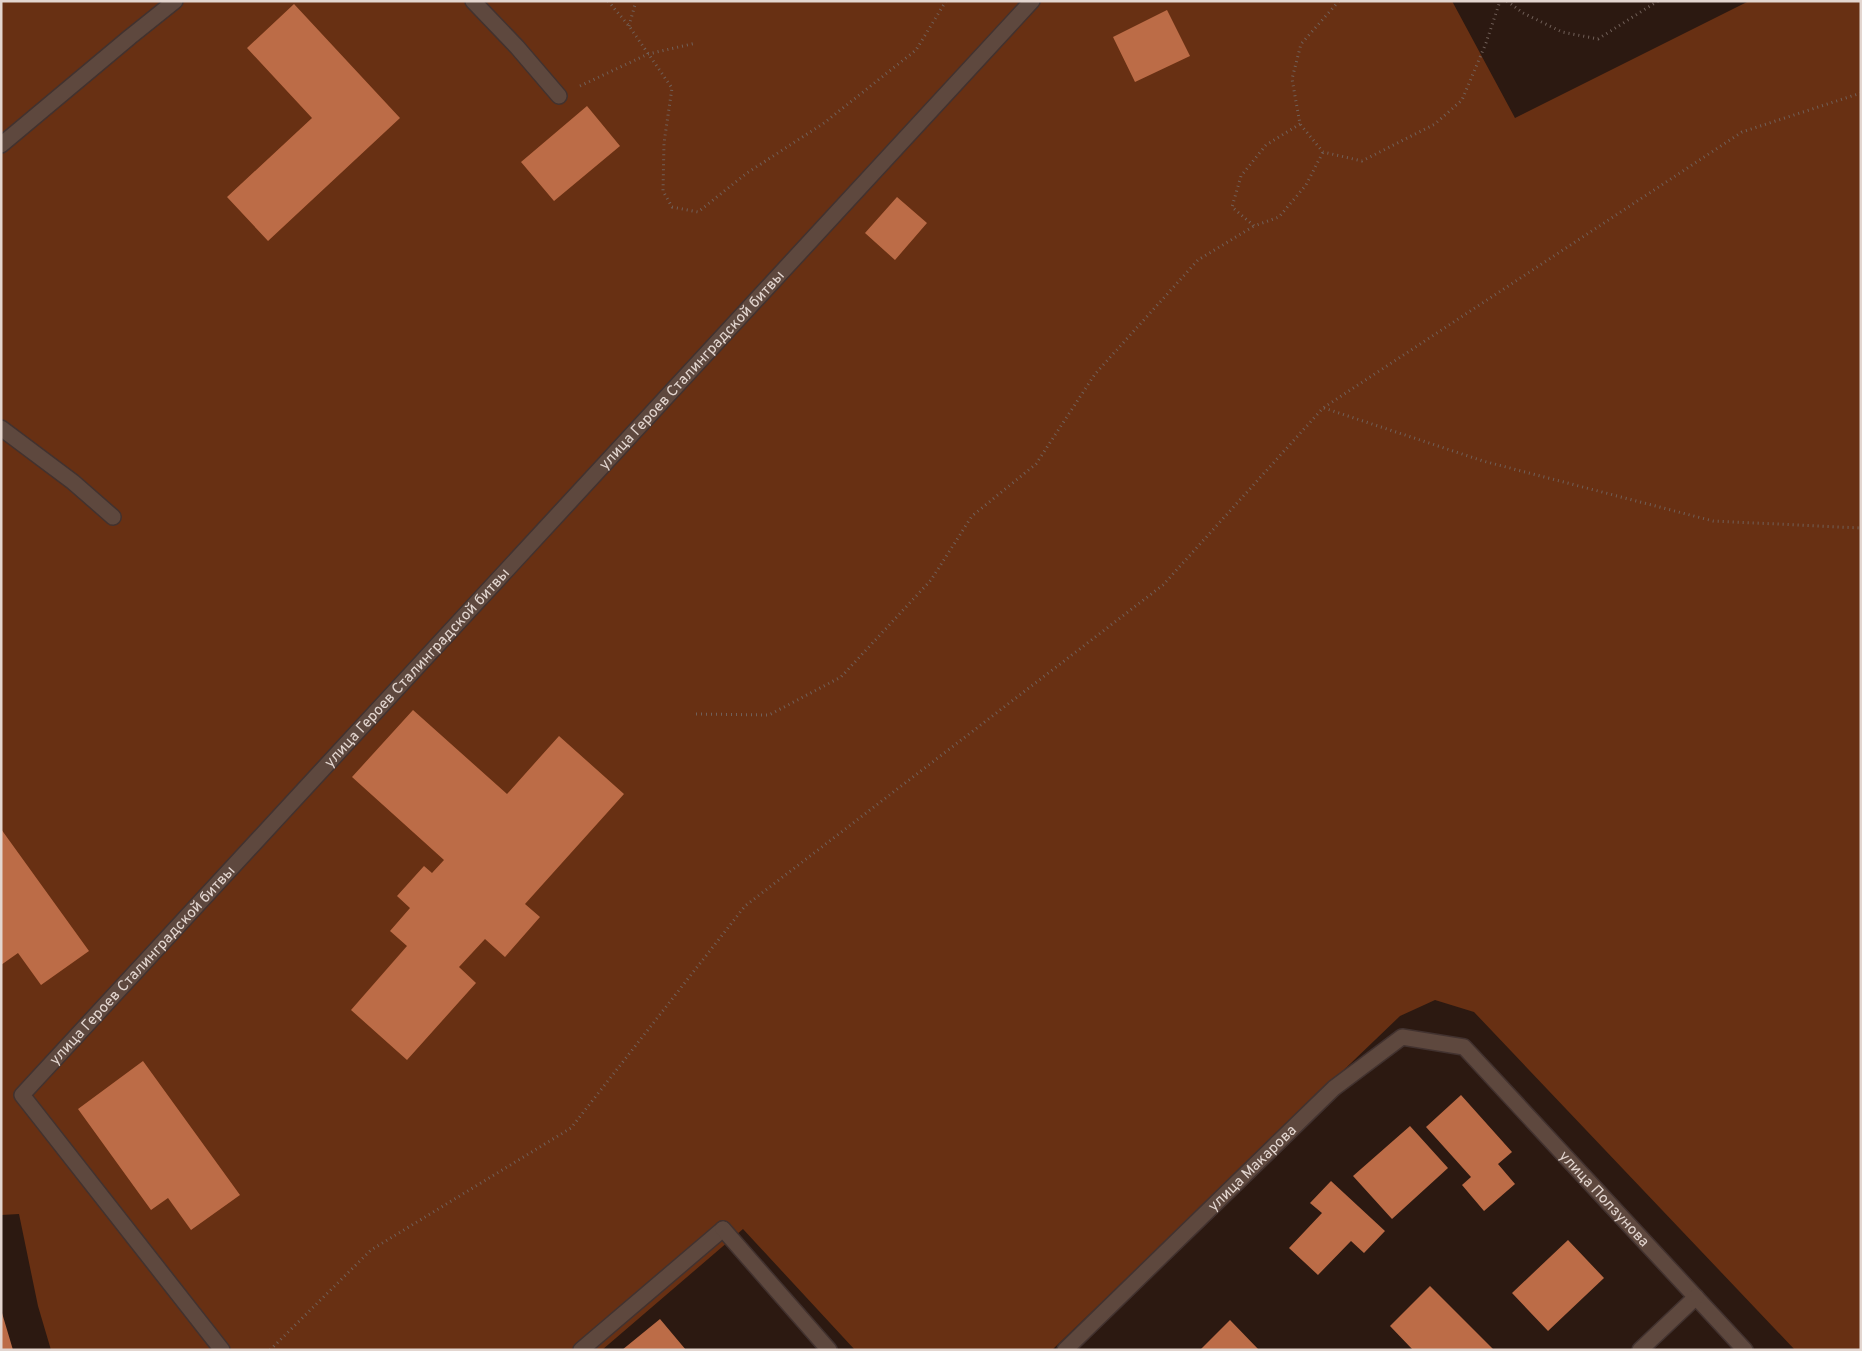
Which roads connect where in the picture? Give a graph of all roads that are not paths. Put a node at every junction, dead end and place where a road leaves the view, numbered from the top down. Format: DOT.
graph roads {
  1 [pos="175,1"];
  2 [pos="473,1"];
  3 [pos="1032,1"];
  4 [pos="559,96"];
  5 [pos="1,145"];
  6 [pos="1,428"];
  7 [pos="114,517"];
  8 [pos="1464,1047"];
  9 [pos="1696,1297"];
  10 [pos="222,1350"];
  11 [pos="581,1350"];
  12 [pos="829,1350"];
  13 [pos="1065,1350"];
  14 [pos="1640,1350"];
  15 [pos="1746,1350"];
  1 -- 5 [label="street"];
  2 -- 4 [label="street"];
  3 -- 10 [label="street, улица Героев Сталинградской битвы"];
  6 -- 7 [label="street"];
  8 -- 9 [label="street, улица Ползунова"];
  8 -- 13 [label="street, улица Макарова"];
  9 -- 14 [label="street"];
  9 -- 15 [label="street, улица Ползунова"];
  11 -- 12 [label="street"];
}
